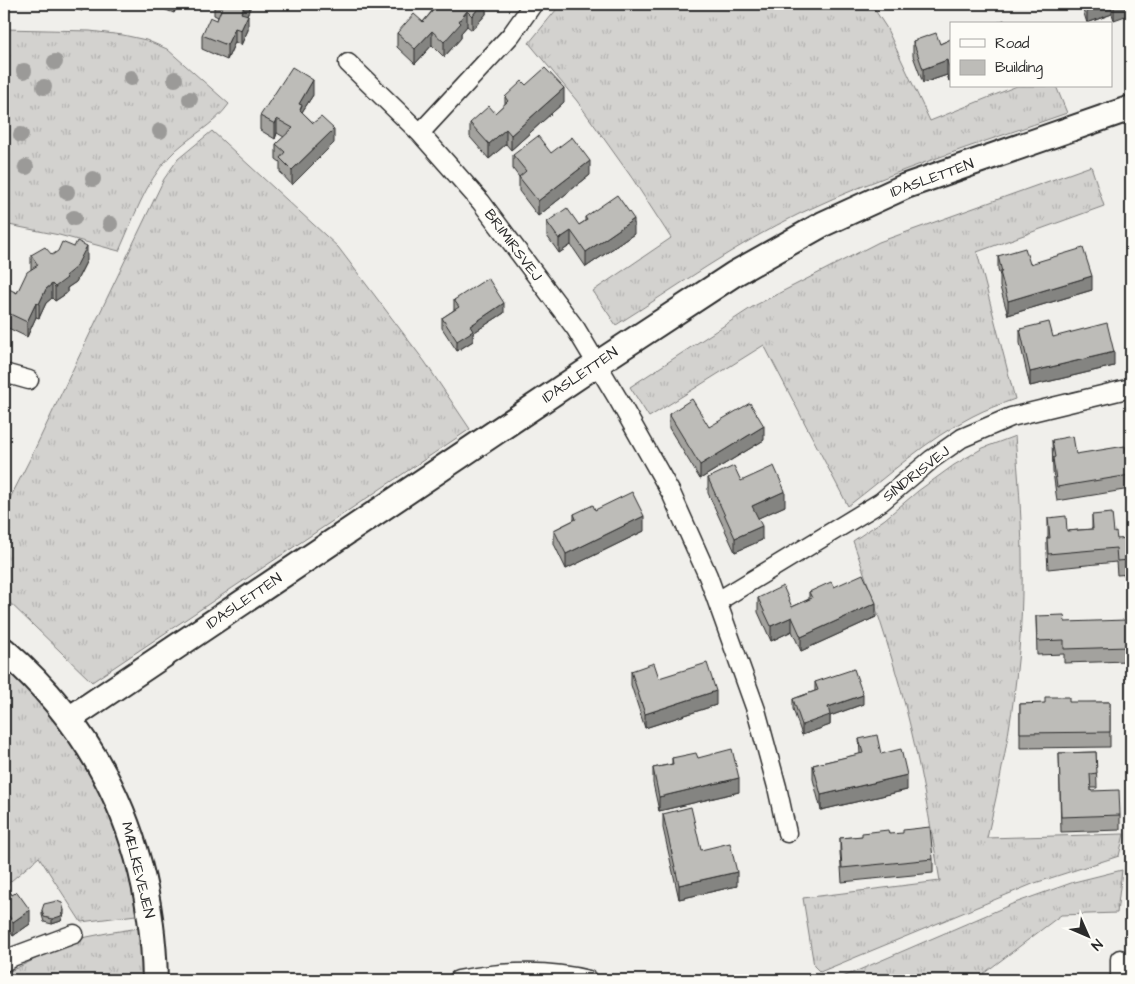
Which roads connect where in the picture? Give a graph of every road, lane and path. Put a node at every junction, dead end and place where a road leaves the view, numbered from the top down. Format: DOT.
graph roads {
  1 [pos="533,4"];
  2 [pos="348,63"];
  3 [pos="1131,108"];
  4 [pos="420,133"];
  5 [pos="597,364"];
  6 [pos="4,372"];
  7 [pos="29,380"];
  8 [pos="1131,388"];
  9 [pos="718,601"];
  10 [pos="4,650"];
  11 [pos="70,719"];
  12 [pos="787,833"];
  13 [pos="74,934"];
  14 [pos="1120,959"];
  15 [pos="4,962"];
  16 [pos="155,980"];
  17 [pos="458,980"];
  18 [pos="588,980"];
  19 [pos="1120,980"];
  1 -- 4 [label="street"];
  2 -- 4 [label="street, BRIMIRSVEJ"];
  3 -- 5 [label="street, IDASLETTEN"];
  4 -- 5 [label="street, BRIMIRSVEJ"];
  5 -- 9 [label="street"];
  5 -- 11 [label="street, IDASLETTEN"];
  6 -- 7 [label="street"];
  8 -- 9 [label="street, SINDRISVEJ"];
  9 -- 12 [label="street"];
  10 -- 11 [label="street, MÆLKEVEJEN"];
  11 -- 16 [label="street, MÆLKEVEJEN"];
  13 -- 15 [label="street"];
  14 -- 19 [label="street"];
  17 -- 18 [label="street"];
}
